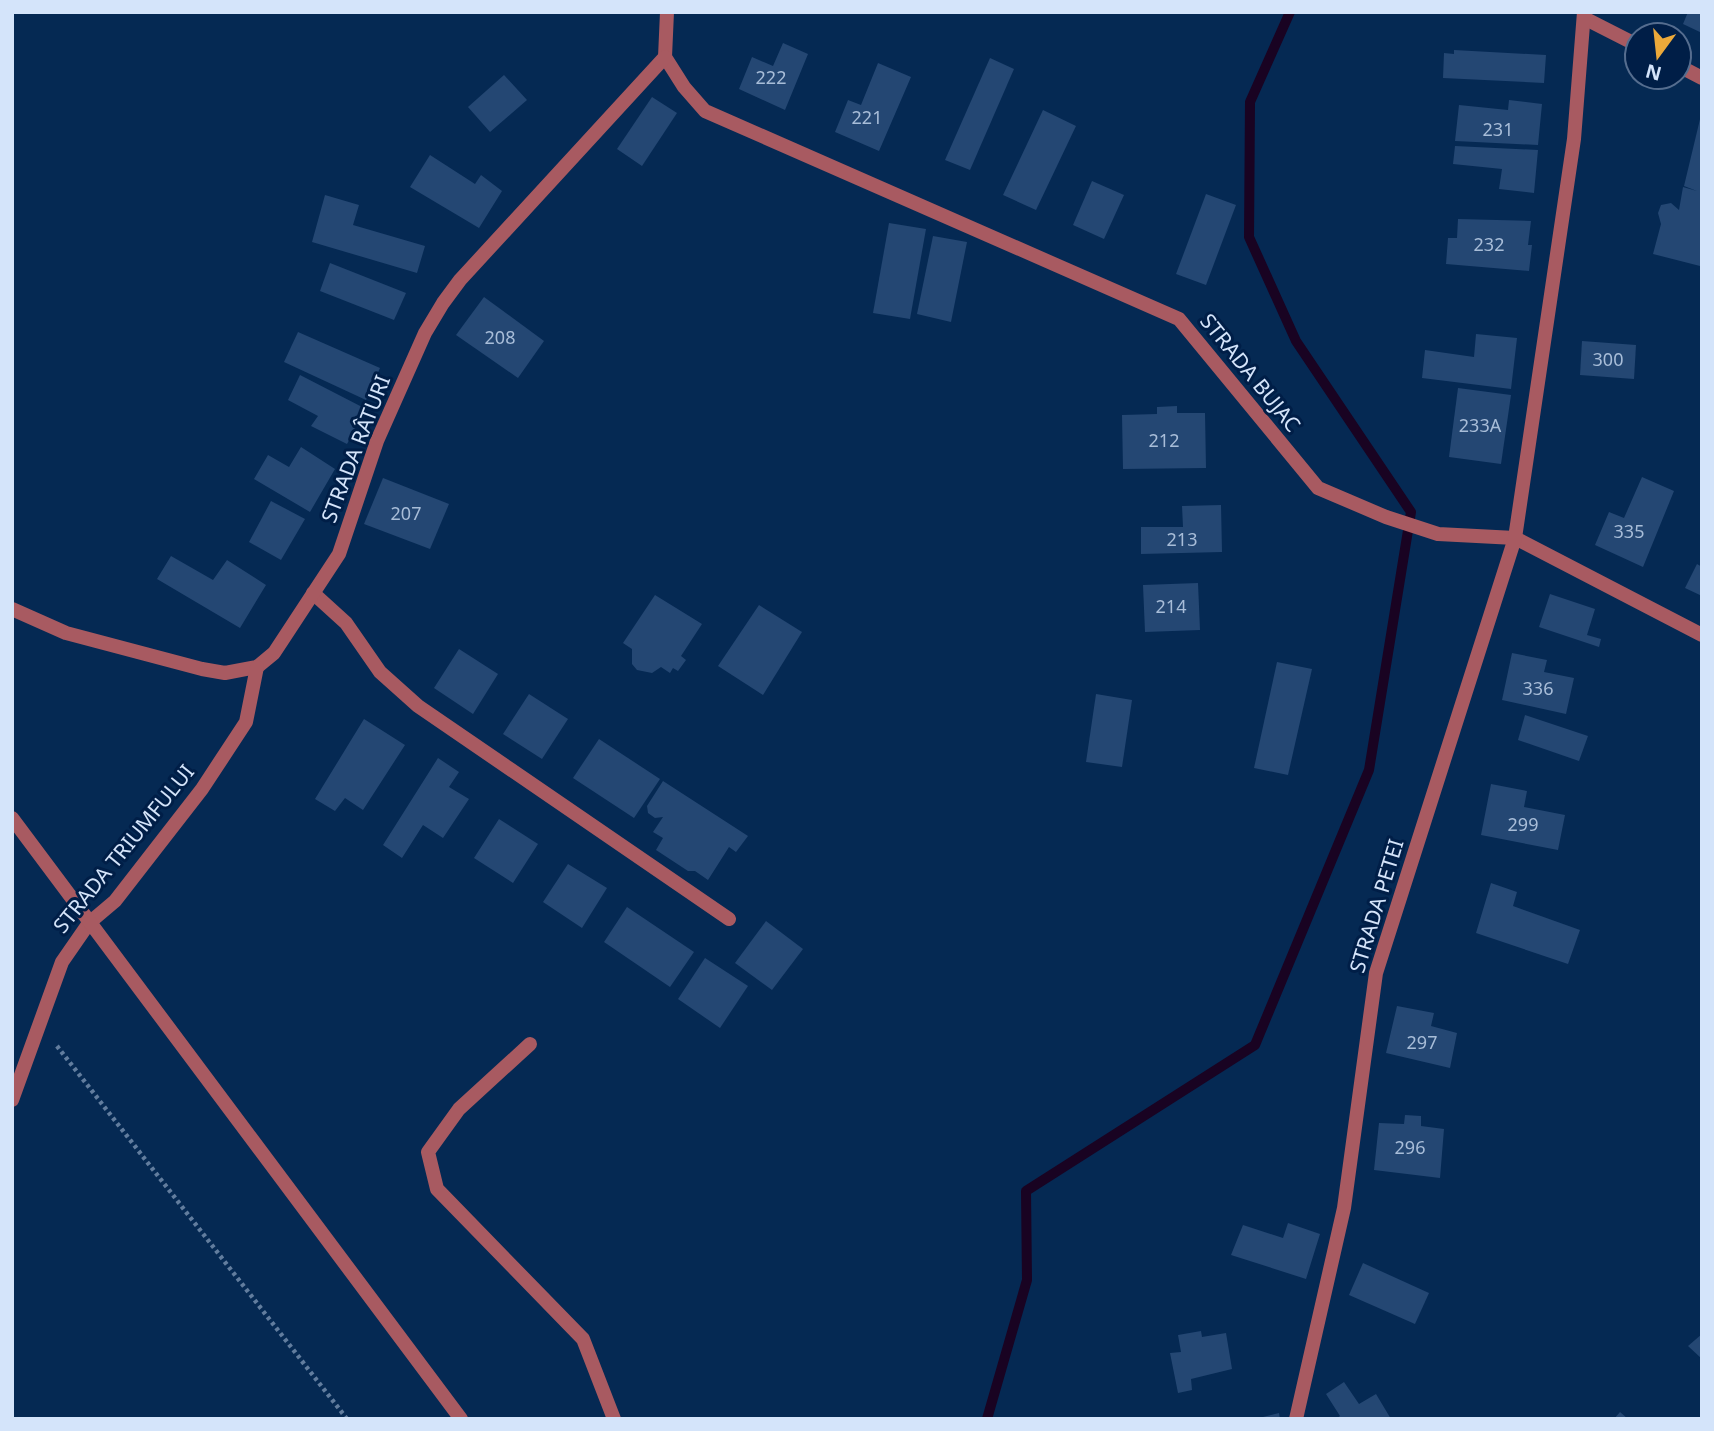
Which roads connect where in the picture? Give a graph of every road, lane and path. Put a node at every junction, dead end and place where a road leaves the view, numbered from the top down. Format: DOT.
graph roads {
  1 [pos="667,12"];
  2 [pos="1584,15"];
  3 [pos="1623,37"];
  4 [pos="665,57"];
  5 [pos="1515,538"];
  6 [pos="313,593"];
  7 [pos="12,609"];
  8 [pos="1702,635"];
  9 [pos="257,667"];
  10 [pos="12,818"];
  11 [pos="729,919"];
  12 [pos="89,923"];
  13 [pos="40,1023"];
  14 [pos="530,1044"];
  15 [pos="12,1100"];
  16 [pos="347,1419"];
  17 [pos="461,1419"];
  18 [pos="614,1419"];
  19 [pos="1296,1419"];
  1 -- 4 [label="street"];
  2 -- 3 [label="street"];
  2 -- 5 [label="street, STRADA PETEI"];
  4 -- 5 [label="street, STRADA BUJAC"];
  4 -- 6 [label="street, STRADA RÂTURI"];
  5 -- 8 [label="street, STRADA BUJAC"];
  5 -- 19 [label="street, STRADA PETEI"];
  6 -- 9 [label="street, STRADA RÂTURI"];
  6 -- 11 [label="street"];
  7 -- 9 [label="street"];
  9 -- 12 [label="street, STRADA TRIUMFULUI"];
  10 -- 12 [label="street"];
  12 -- 13 [label="street, STRADA TRIUMFULUI"];
  12 -- 17 [label="street"];
  13 -- 15 [label="street, STRADA TRIUMFULUI"];
  13 -- 16 [label="path"];
  14 -- 18 [label="street"];
}
